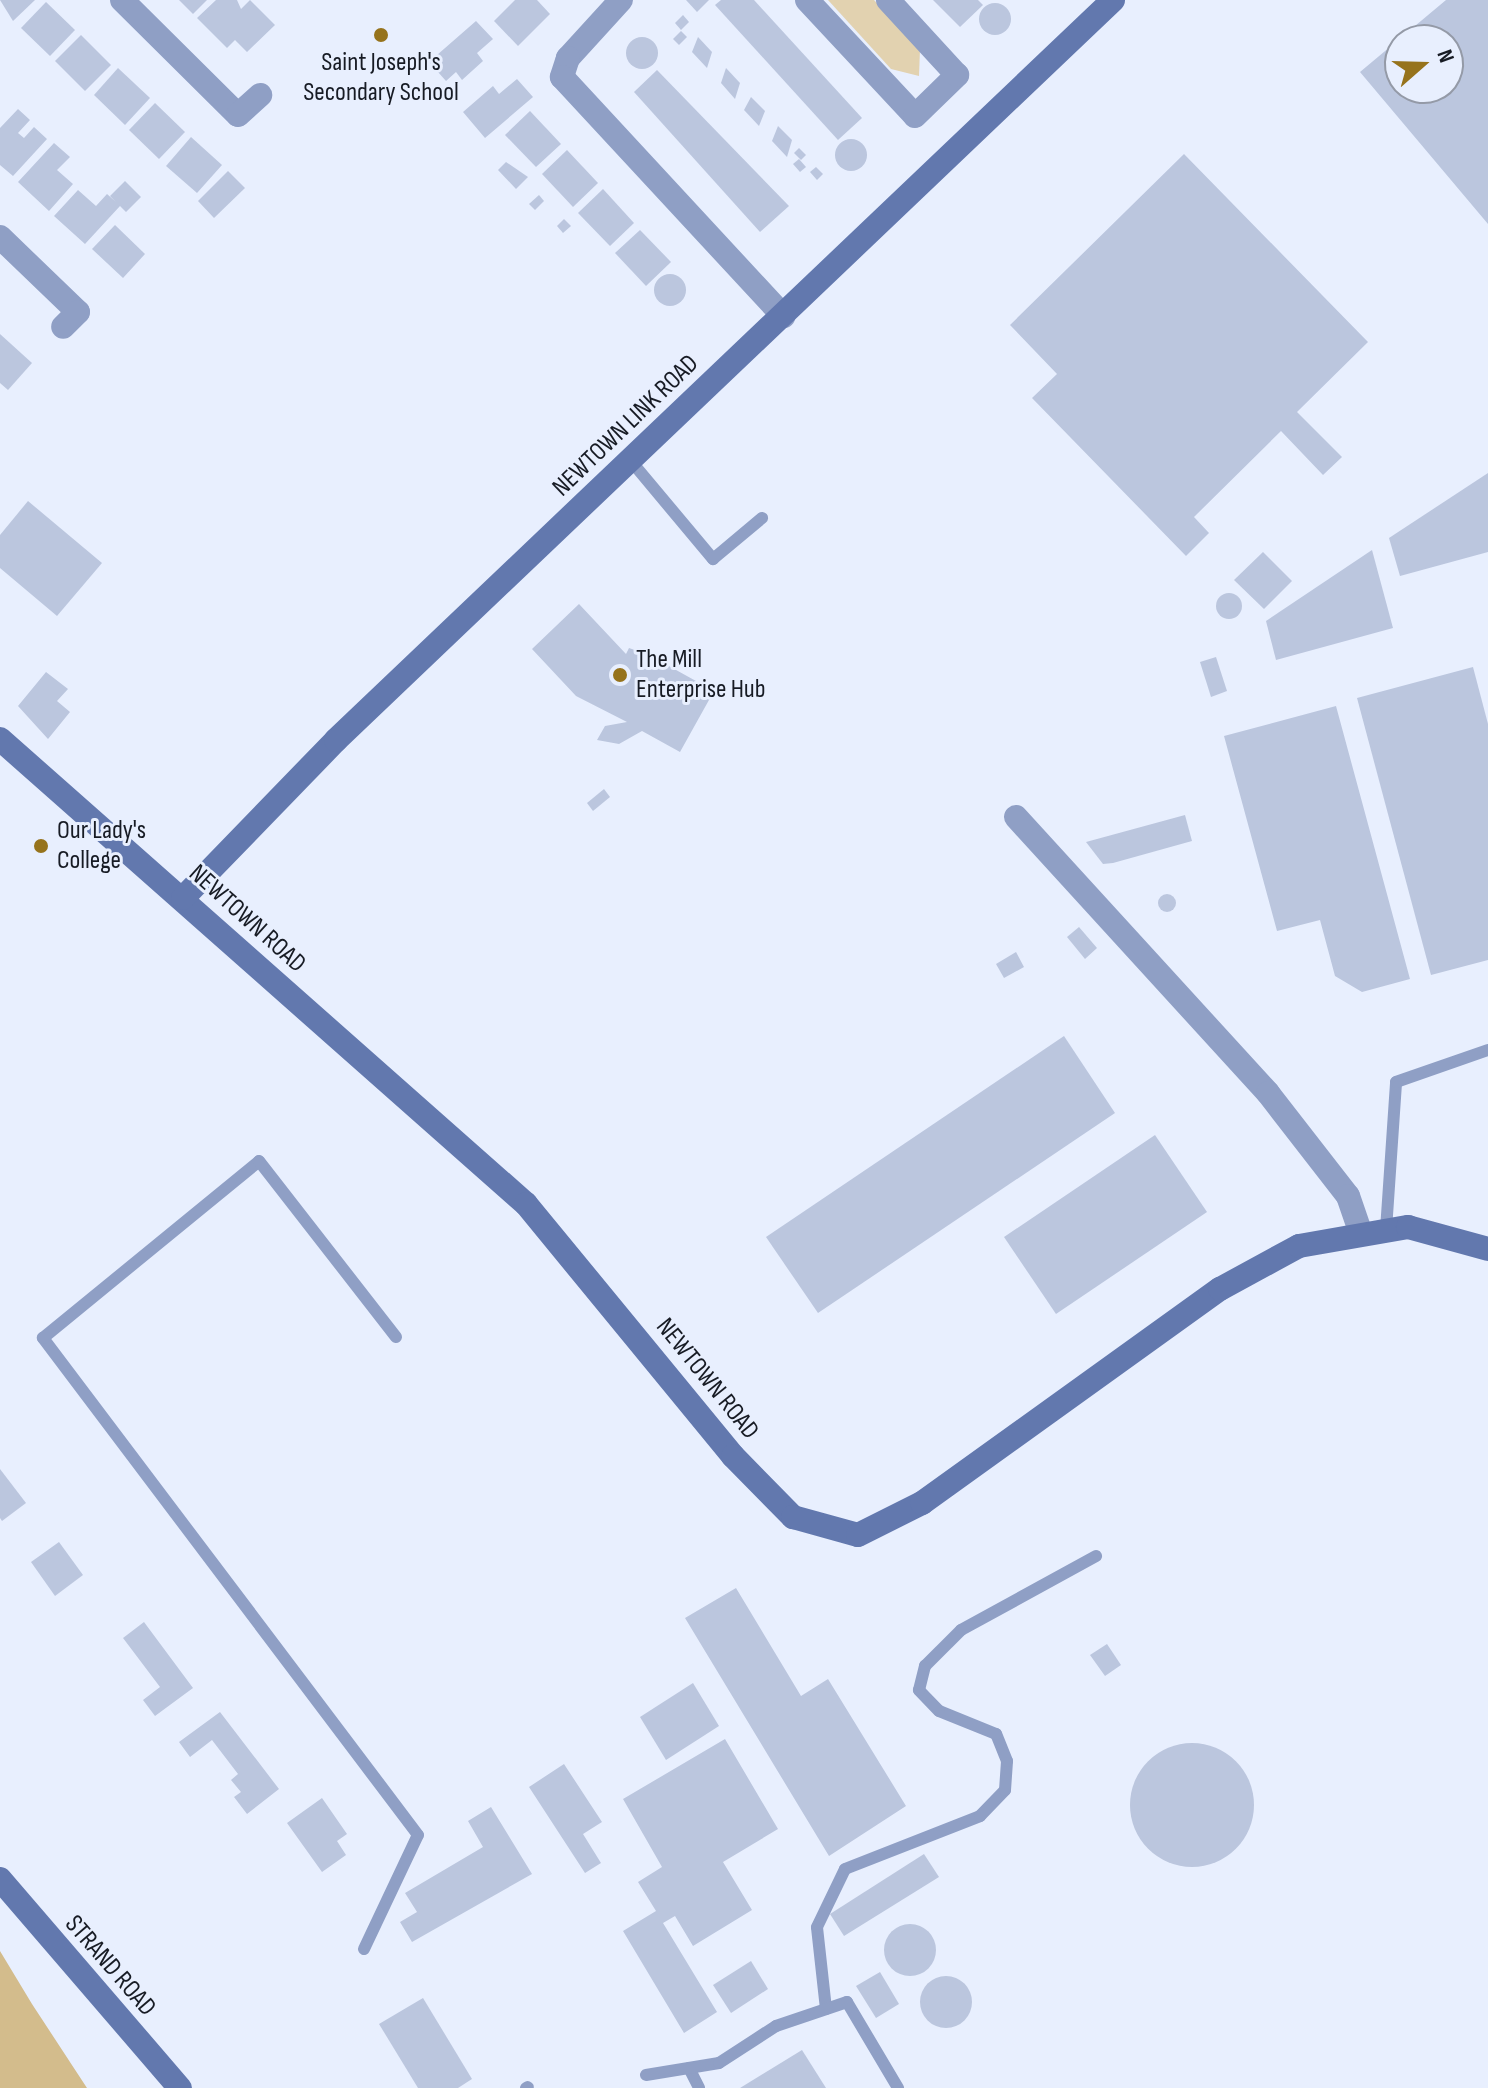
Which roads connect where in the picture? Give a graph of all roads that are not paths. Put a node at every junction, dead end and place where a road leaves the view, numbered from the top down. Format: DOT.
graph roads {
  1 [pos="122,0"];
  2 [pos="621,0"];
  3 [pos="807,0"];
  4 [pos="888,0"];
  5 [pos="1113,0"];
  6 [pos="260,95"];
  7 [pos="0,237"];
  8 [pos="783,316"];
  9 [pos="63,327"];
  10 [pos="631,461"];
  11 [pos="762,518"];
  12 [pos="0,739"];
  13 [pos="1016,817"];
  14 [pos="183,898"];
  15 [pos="1488,1050"];
  16 [pos="1386,1230"];
  17 [pos="1361,1233"];
  18 [pos="1488,1249"];
  19 [pos="396,1337"];
  20 [pos="1096,1556"];
  21 [pos="0,1879"];
  22 [pos="364,1949"];
  23 [pos="826,2009"];
  24 [pos="689,2068"];
  25 [pos="646,2075"];
  26 [pos="180,2088"];
  27 [pos="699,2088"];
  28 [pos="898,2088"];
  1 -- 6 [label="street"];
  2 -- 8 [label="street"];
  3 -- 4 [label="street"];
  5 -- 8 [label="street, NEWTOWN LINK ROAD"];
  7 -- 9 [label="street"];
  8 -- 10 [label="street, NEWTOWN LINK ROAD"];
  10 -- 11 [label="lane"];
  10 -- 14 [label="street, NEWTOWN LINK ROAD"];
  12 -- 14 [label="street, NEWTOWN ROAD"];
  13 -- 17 [label="street"];
  14 -- 17 [label="street, NEWTOWN ROAD"];
  15 -- 16 [label="lane"];
  16 -- 17 [label="street, NEWTOWN ROAD"];
  16 -- 18 [label="street, NEWTOWN ROAD"];
  19 -- 22 [label="lane"];
  20 -- 23 [label="lane"];
  21 -- 26 [label="street, STRAND ROAD"];
  23 -- 24 [label="lane"];
  23 -- 28 [label="lane"];
  24 -- 25 [label="lane"];
  24 -- 27 [label="lane"];
}
